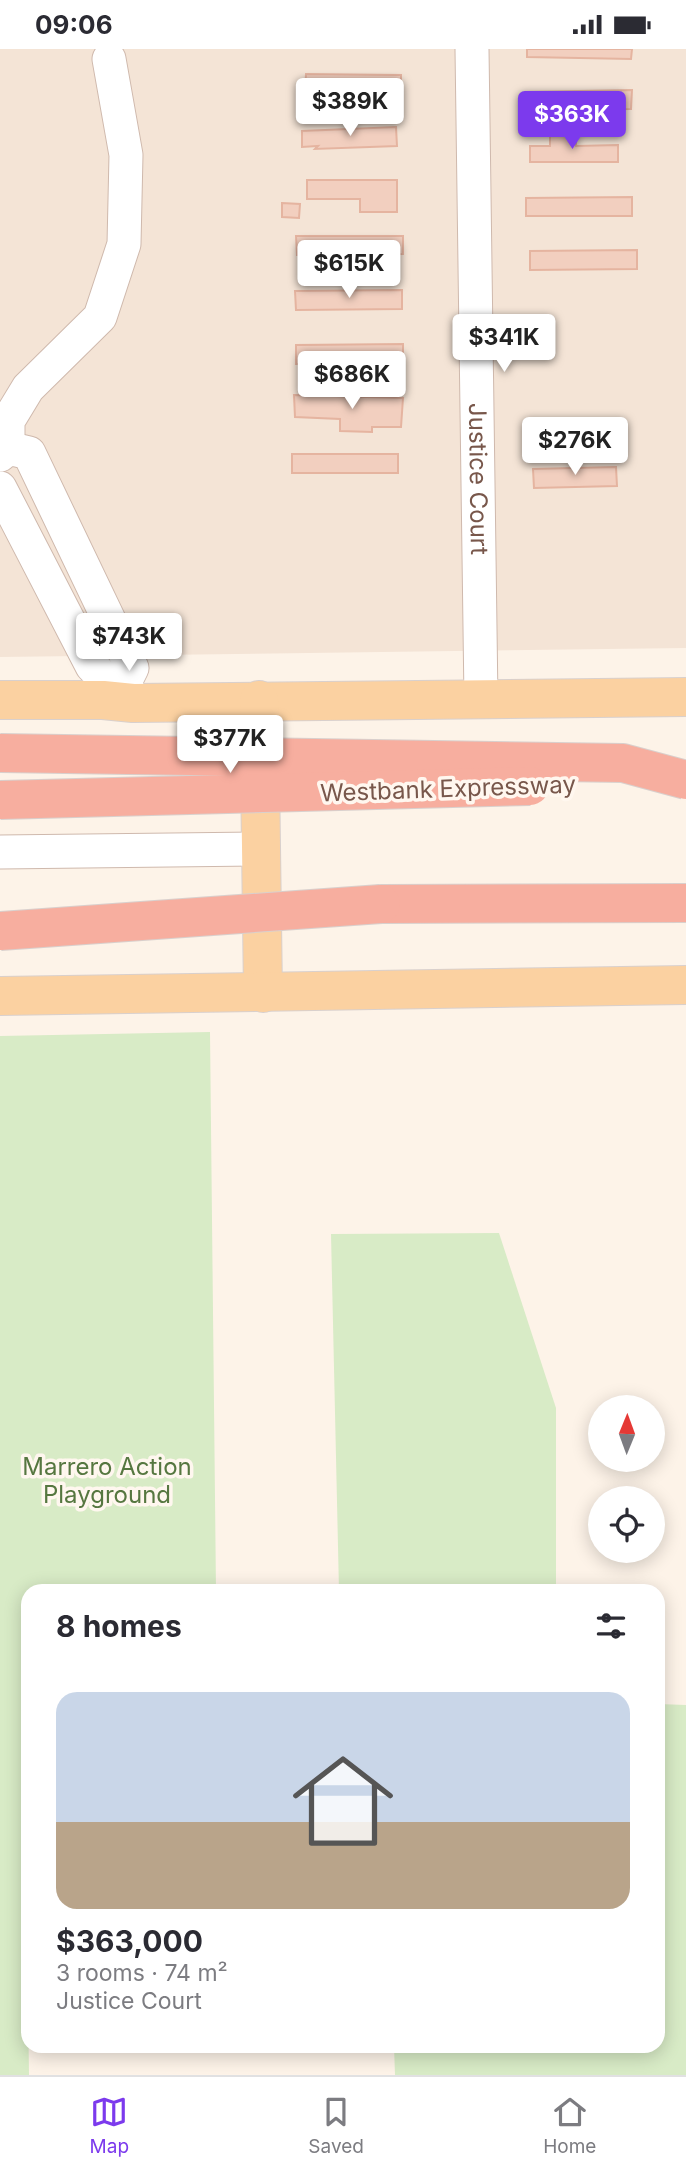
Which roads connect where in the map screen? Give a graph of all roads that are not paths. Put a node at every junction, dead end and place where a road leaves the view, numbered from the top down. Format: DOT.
graph roads {
  1 [pos="472,49"];
  2 [pos="109,59"];
  3 [pos="4,451"];
  4 [pos="0,488"];
  5 [pos="129,692"];
  6 [pos="686,697"];
  7 [pos="0,700"];
  8 [pos="259,700"];
  9 [pos="481,700"];
  10 [pos="0,753"];
  11 [pos="686,781"];
  12 [pos="0,800"];
  13 [pos="261,849"];
  14 [pos="0,852"];
  15 [pos="686,903"];
  16 [pos="381,904"];
  17 [pos="0,910"];
  18 [pos="0,931"];
  19 [pos="686,985"];
  20 [pos="262,993"];
  21 [pos="0,996"];
  1 -- 9 [label="street, Justice Court"];
  2 -- 3 [label="street"];
  3 -- 5 [label="street"];
  4 -- 5 [label="street"];
  5 -- 7 [label="main road"];
  5 -- 8 [label="main road"];
  6 -- 9 [label="main road"];
  8 -- 9 [label="main road"];
  8 -- 13 [label="main road"];
  10 -- 11 [label="highway, bridge"];
  11 -- 12 [label="highway, Westbank Expressway, bridge"];
  13 -- 14 [label="street"];
  13 -- 20 [label="main road"];
  15 -- 16 [label="highway"];
  16 -- 17 [label="highway, bridge"];
  16 -- 18 [label="highway, bridge"];
  19 -- 20 [label="main road"];
  20 -- 21 [label="main road"];
}
